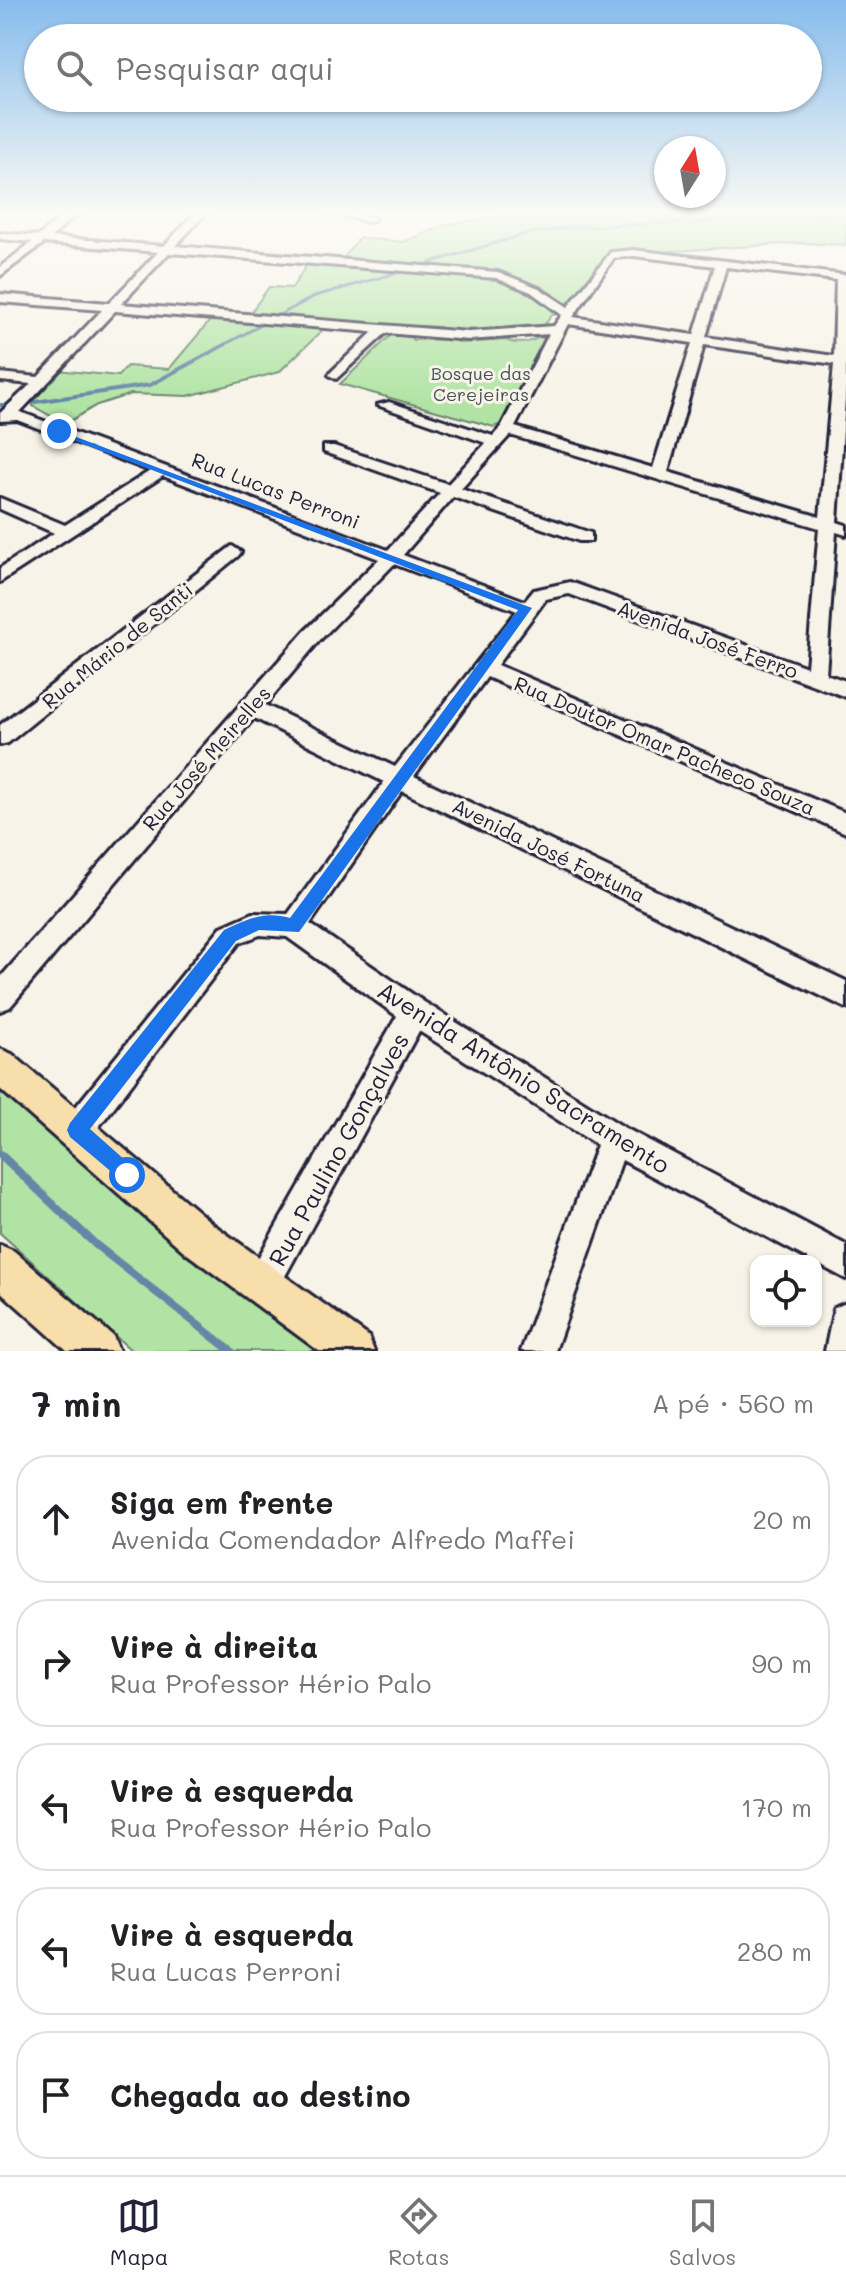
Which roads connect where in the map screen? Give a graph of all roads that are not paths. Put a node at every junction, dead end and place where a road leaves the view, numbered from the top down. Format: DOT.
graph roads {
  1 [pos="141,276"];
  2 [pos="501,276"];
  3 [pos="596,276"];
  4 [pos="718,276"];
  5 [pos="844,278"];
  6 [pos="0,298"];
  7 [pos="111,308"];
  8 [pos="564,321"];
  9 [pos="382,330"];
  10 [pos="700,338"];
  11 [pos="844,362"];
  12 [pos="336,375"];
  13 [pos="0,377"];
  14 [pos="39,381"];
  15 [pos="384,405"];
  16 [pos="5,416"];
  17 [pos="502,436"];
  18 [pos="329,449"];
  19 [pos="162,470"];
  20 [pos="659,475"];
  21 [pos="450,490"];
  22 [pos="0,503"];
  23 [pos="828,525"];
  24 [pos="846,530"];
  25 [pos="66,532"];
  26 [pos="585,537"];
  27 [pos="232,552"];
  28 [pos="390,558"];
  29 [pos="0,576"];
  30 [pos="526,608"];
  31 [pos="483,667"];
  32 [pos="816,679"];
  33 [pos="846,689"];
  34 [pos="250,707"];
  35 [pos="0,737"];
  36 [pos="400,777"];
  37 [pos="846,823"];
  38 [pos="293,927"];
  39 [pos="846,995"];
  40 [pos="0,998"];
  41 [pos="414,1012"];
  42 [pos="0,1066"];
  43 [pos="77,1130"];
  44 [pos="614,1139"];
  45 [pos="846,1263"];
  46 [pos="0,1265"];
  47 [pos="261,1286"];
  48 [pos="846,1320"];
  49 [pos="98,1351"];
  50 [pos="353,1351"];
  51 [pos="538,1351"];
  52 [pos="842,1351"];
  1 -- 7 [label="street"];
  2 -- 8 [label="street"];
  3 -- 8 [label="street, Rua José Meirelles"];
  4 -- 10 [label="street"];
  5 -- 11 [label="street"];
  6 -- 7 [label="street"];
  7 -- 9 [label="street"];
  7 -- 14 [label="street"];
  8 -- 9 [label="street"];
  8 -- 10 [label="street"];
  8 -- 17 [label="street, Rua José Meirelles"];
  9 -- 12 [label="street"];
  10 -- 11 [label="street"];
  10 -- 20 [label="street"];
  11 -- 23 [label="street"];
  13 -- 14 [label="street"];
  14 -- 16 [label="street"];
  15 -- 17 [label="street"];
  16 -- 19 [label="street, Rua Lucas Perroni"];
  17 -- 20 [label="street"];
  17 -- 21 [label="street, Rua José Meirelles"];
  18 -- 21 [label="street"];
  19 -- 25 [label="street"];
  19 -- 28 [label="street, Rua Lucas Perroni"];
  20 -- 23 [label="street"];
  21 -- 26 [label="street"];
  21 -- 28 [label="street, Rua José Meirelles"];
  22 -- 25 [label="street"];
  23 -- 24 [label="street"];
  23 -- 32 [label="street"];
  25 -- 29 [label="street"];
  27 -- 35 [label="street, Rua Mário de Santi"];
  28 -- 30 [label="street, Rua Lucas Perroni"];
  28 -- 34 [label="street, Rua José Meirelles"];
  30 -- 31 [label="street"];
  30 -- 32 [label="street, Avenida José Ferro"];
  31 -- 36 [label="street"];
  31 -- 37 [label="street, Rua Doutor Omar Pacheco Souza"];
  32 -- 33 [label="street, Avenida José Ferro"];
  34 -- 36 [label="street, Avenida José Fortuna"];
  34 -- 40 [label="street, Rua José Meirelles"];
  36 -- 38 [label="street"];
  36 -- 39 [label="street, Avenida José Fortuna"];
  38 -- 41 [label="street, Avenida Antônio Sacramento"];
  38 -- 43 [label="street"];
  41 -- 44 [label="street, Avenida Antônio Sacramento"];
  41 -- 47 [label="street, Rua Paulino Gonçalves"];
  42 -- 43 [label="main road"];
  43 -- 47 [label="main road"];
  44 -- 45 [label="street, Avenida Antônio Sacramento"];
  44 -- 51 [label="street"];
  46 -- 49 [label="main road"];
  47 -- 50 [label="main road"];
  48 -- 52 [label="street"];
}
